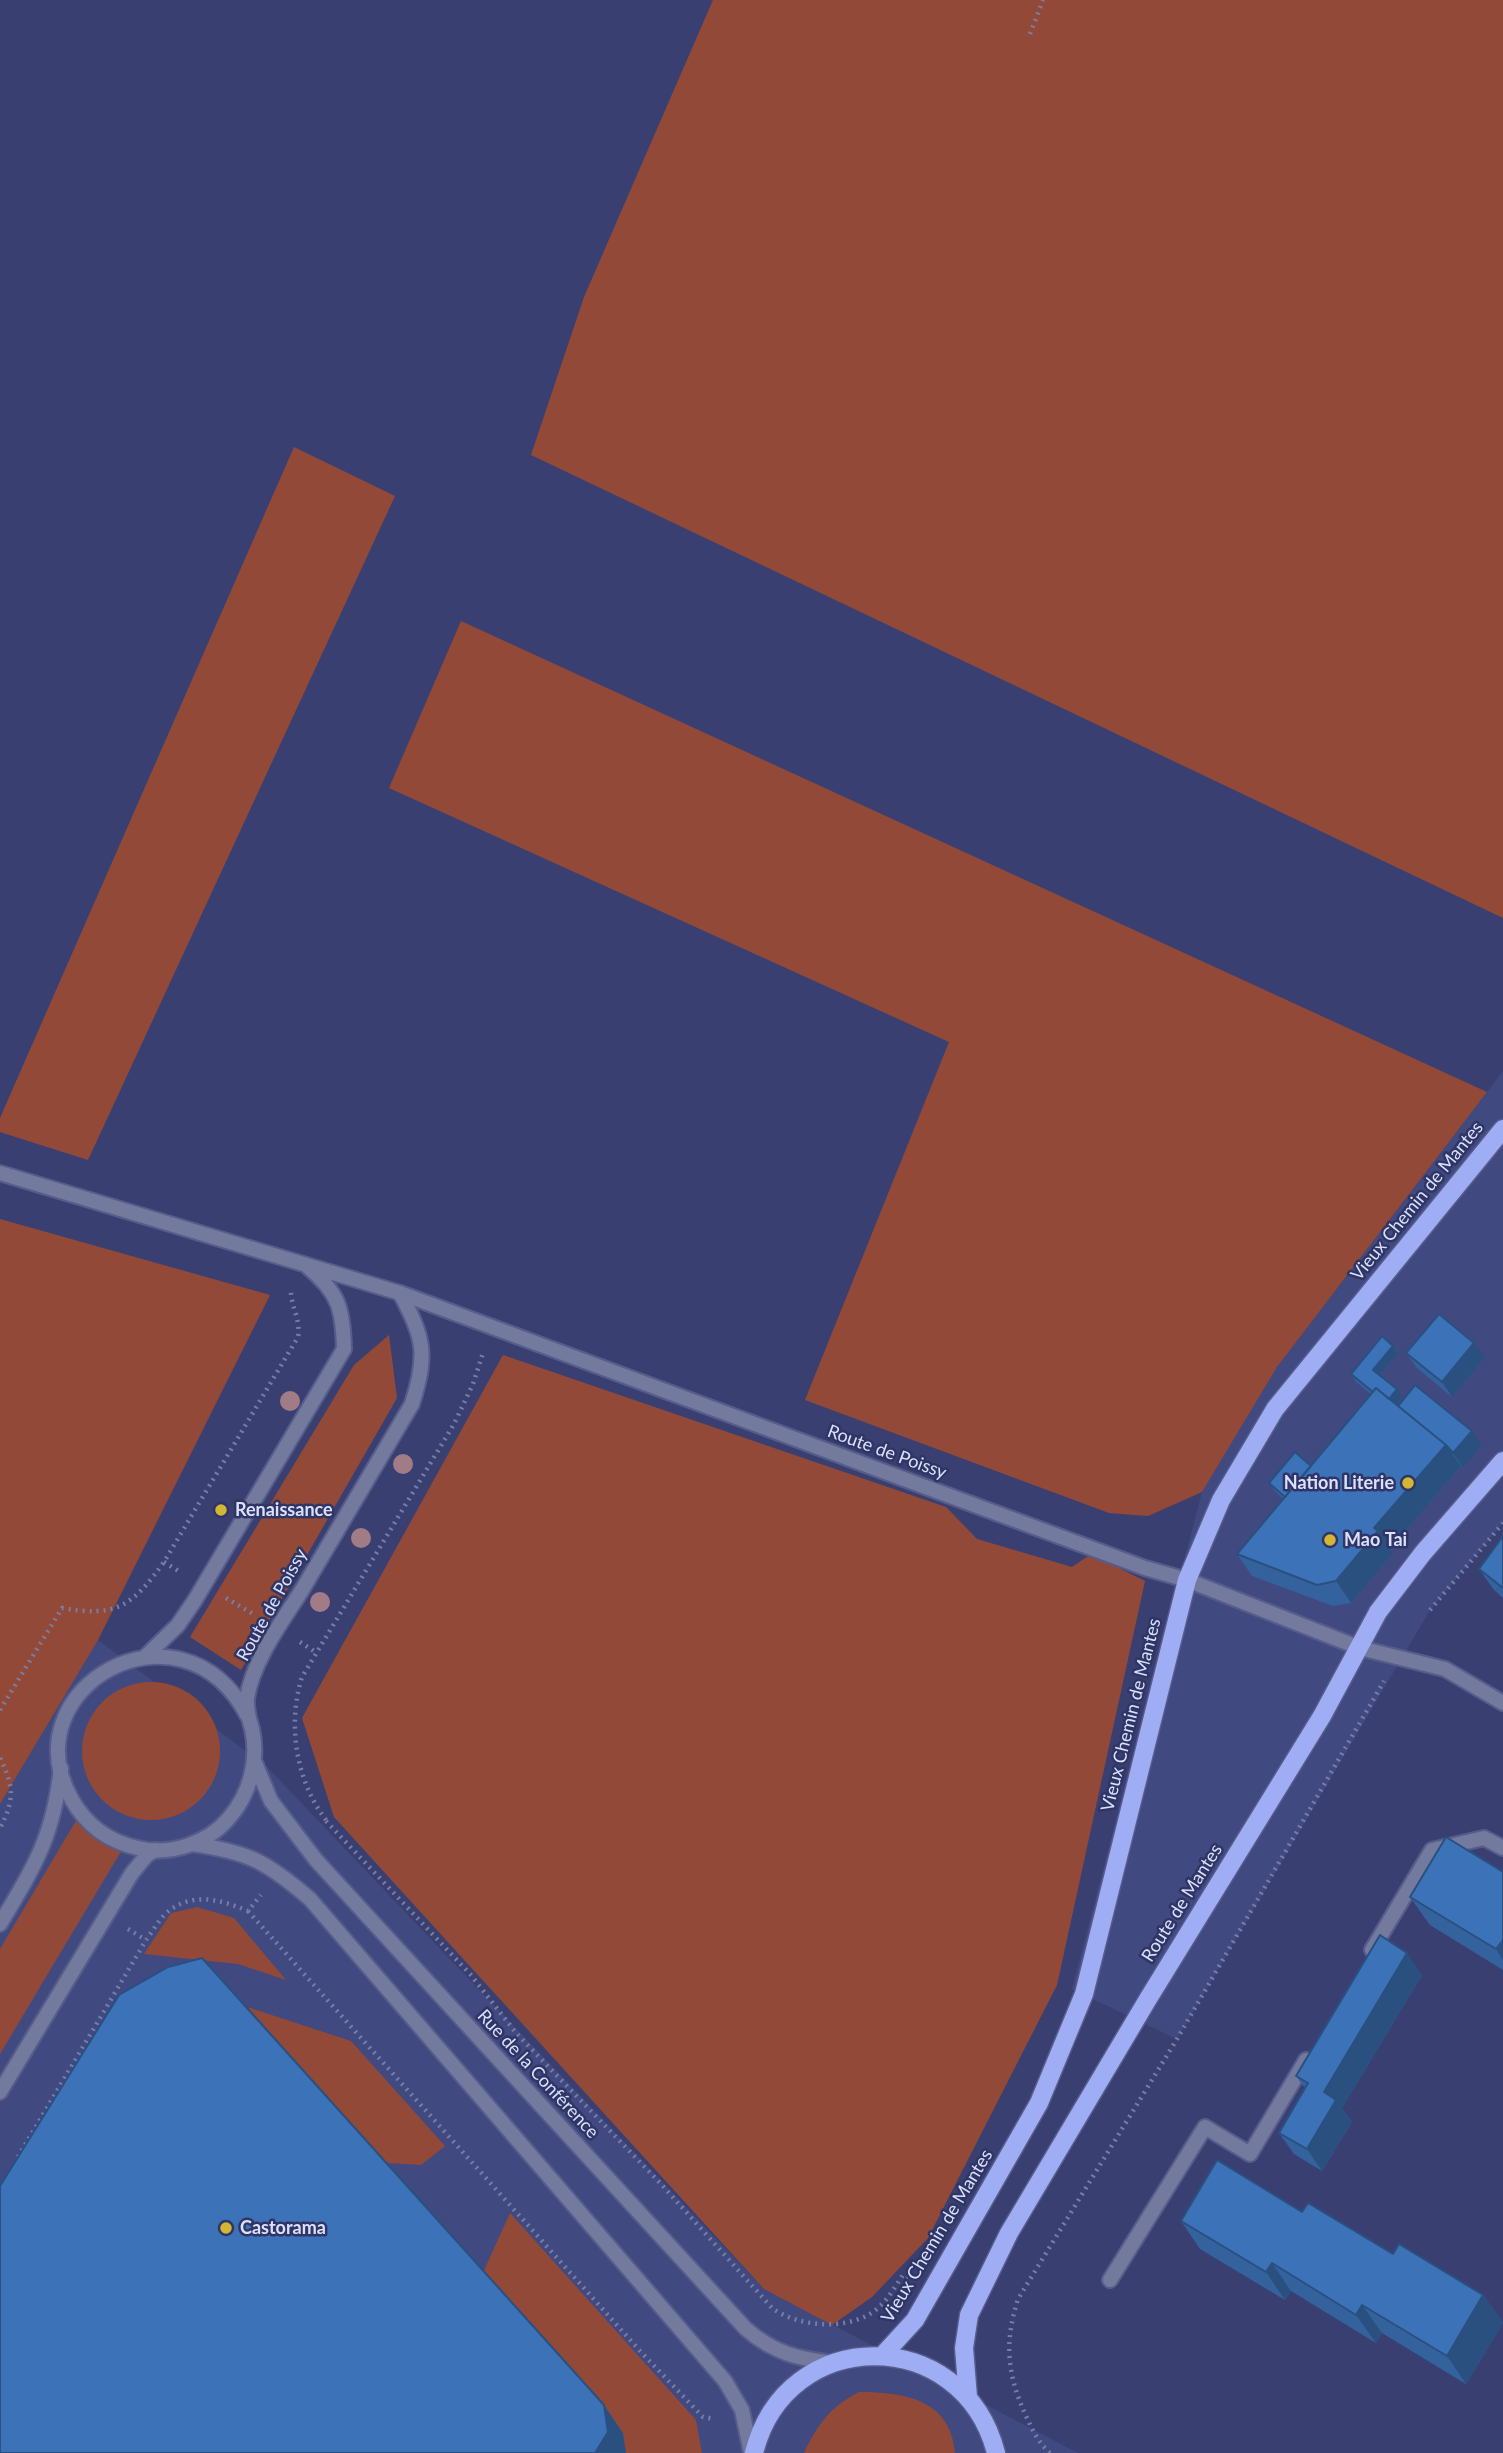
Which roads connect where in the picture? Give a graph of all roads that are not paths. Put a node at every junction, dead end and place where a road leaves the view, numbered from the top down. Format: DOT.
graph roads {
  1 [pos="1503,1129"];
  2 [pos="0,1173"];
  3 [pos="297,1261"];
  4 [pos="400,1293"];
  5 [pos="1503,1461"];
  6 [pos="1187,1580"];
  7 [pos="1360,1648"];
  8 [pos="146,1656"];
  9 [pos="1503,1703"];
  10 [pos="247,1714"];
  11 [pos="254,1761"];
  12 [pos="61,1768"];
  13 [pos="191,1844"];
  14 [pos="1503,1848"];
  15 [pos="156,1850"];
  16 [pos="0,1924"];
  17 [pos="1362,1967"];
  18 [pos="1313,2049"];
  19 [pos="0,2092"];
  20 [pos="1110,2280"];
  21 [pos="882,2356"];
  22 [pos="834,2363"];
  23 [pos="968,2398"];
  24 [pos="752,2453"];
  25 [pos="996,2453"];
  1 -- 6 [label="main road, Vieux Chemin de Mantes"];
  2 -- 3 [label="street, Route de Poissy"];
  3 -- 4 [label="street, Route de Poissy"];
  3 -- 8 [label="street, Route de Poissy"];
  4 -- 6 [label="street, Route de Poissy"];
  4 -- 10 [label="street, Route de Poissy"];
  5 -- 7 [label="main road, Route de Mantes"];
  6 -- 7 [label="street, Route de Poissy"];
  6 -- 21 [label="main road, Vieux Chemin de Mantes"];
  7 -- 9 [label="street, Route de Poissy"];
  7 -- 23 [label="main road, Route de Mantes"];
  8 -- 10 [label="street"];
  8 -- 12 [label="street"];
  10 -- 11 [label="street"];
  11 -- 13 [label="street"];
  11 -- 22 [label="street, Rue de la Conférence"];
  12 -- 15 [label="street"];
  12 -- 16 [label="street"];
  13 -- 15 [label="street"];
  13 -- 24 [label="street"];
  14 -- 17 [label="street"];
  15 -- 19 [label="street"];
  18 -- 20 [label="street"];
  21 -- 22 [label="main road"];
  21 -- 23 [label="main road"];
  22 -- 24 [label="main road"];
  23 -- 25 [label="main road"];
}
